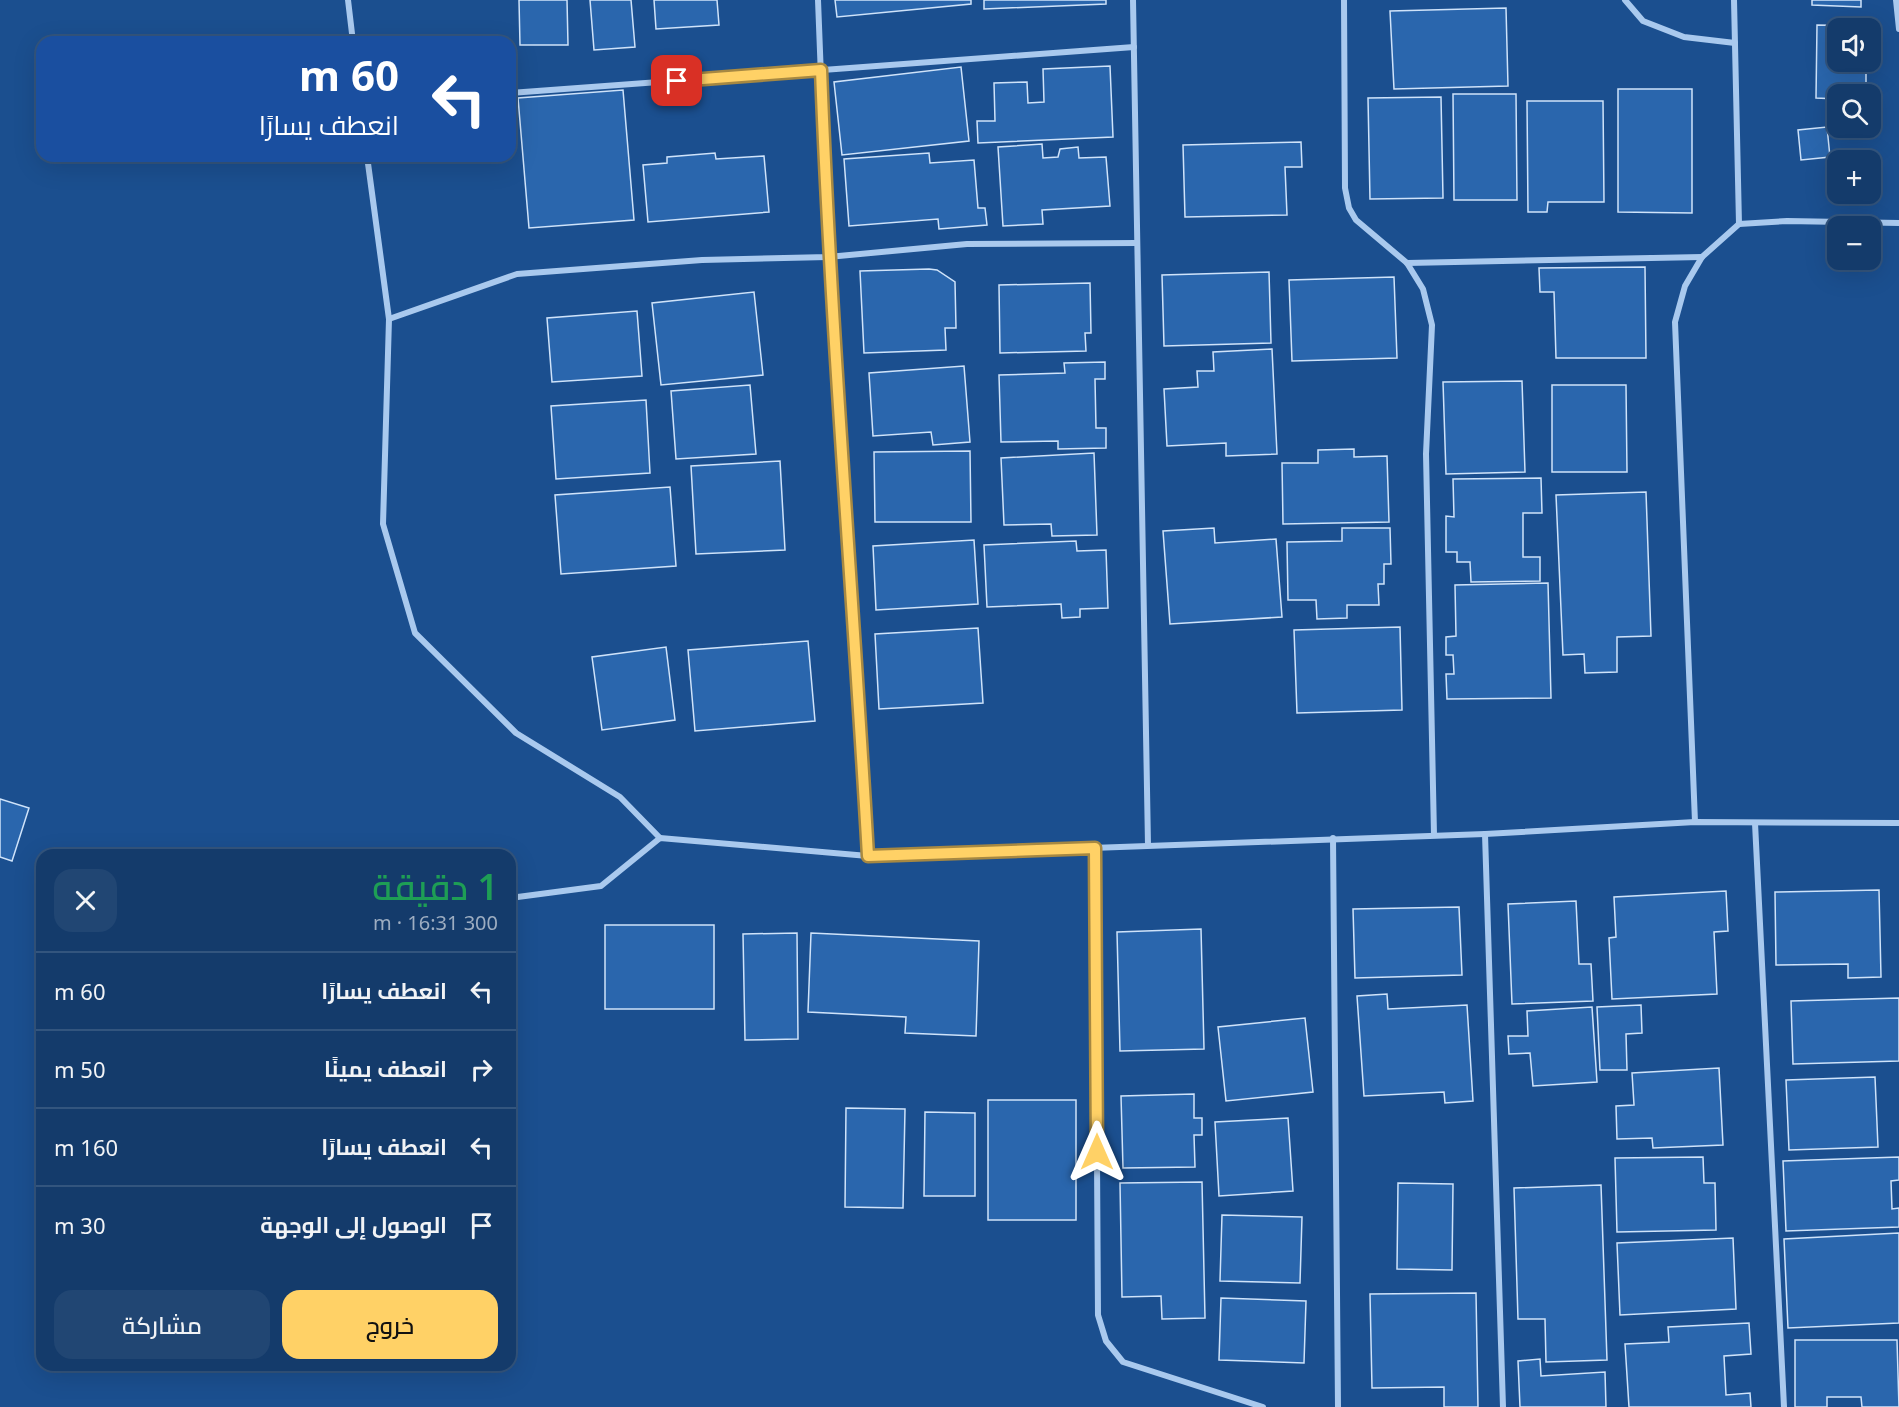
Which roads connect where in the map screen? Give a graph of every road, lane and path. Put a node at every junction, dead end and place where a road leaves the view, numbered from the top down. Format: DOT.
graph roads {
  1 [pos="348,0"];
  2 [pos="818,0"];
  3 [pos="1133,0"];
  4 [pos="1344,0"];
  5 [pos="1625,0"];
  6 [pos="1734,0"];
  7 [pos="1896,0"];
  8 [pos="1899,28"];
  9 [pos="352,36"];
  10 [pos="1735,43"];
  11 [pos="1134,47"];
  12 [pos="821,70"];
  13 [pos="516,93"];
  14 [pos="369,162"];
  15 [pos="1899,223"];
  16 [pos="1739,224"];
  17 [pos="1137,243"];
  18 [pos="828,257"];
  19 [pos="1702,257"];
  20 [pos="1407,263"];
  21 [pos="389,319"];
  22 [pos="1695,822"];
  23 [pos="1755,823"];
  24 [pos="1899,823"];
  25 [pos="1485,834"];
  26 [pos="1434,835"];
  27 [pos="660,838"];
  28 [pos="1334,838"];
  29 [pos="1148,845"];
  30 [pos="1095,848"];
  31 [pos="868,856"];
  32 [pos="516,897"];
  33 [pos="1263,1407"];
  34 [pos="1338,1407"];
  35 [pos="1503,1407"];
  36 [pos="1785,1407"];
  1 -- 9 [label="street"];
  2 -- 12 [label="street"];
  3 -- 11 [label="street"];
  4 -- 20 [label="street"];
  5 -- 10 [label="street"];
  6 -- 10 [label="street"];
  7 -- 8 [label="street"];
  10 -- 16 [label="street"];
  11 -- 12 [label="street"];
  11 -- 17 [label="street"];
  12 -- 13 [label="street"];
  12 -- 18 [label="street"];
  14 -- 21 [label="street"];
  15 -- 16 [label="street"];
  16 -- 19 [label="street"];
  17 -- 18 [label="street"];
  17 -- 29 [label="street"];
  18 -- 21 [label="street"];
  18 -- 31 [label="street"];
  19 -- 20 [label="street"];
  19 -- 22 [label="street"];
  20 -- 26 [label="street"];
  21 -- 27 [label="street"];
  22 -- 23 [label="street"];
  22 -- 25 [label="street"];
  23 -- 24 [label="street"];
  23 -- 36 [label="street"];
  25 -- 26 [label="street"];
  25 -- 35 [label="street"];
  26 -- 28 [label="street"];
  27 -- 31 [label="street"];
  27 -- 32 [label="street"];
  28 -- 29 [label="street"];
  28 -- 34 [label="street"];
  29 -- 30 [label="street"];
  30 -- 31 [label="street"];
  30 -- 33 [label="street"];
}
